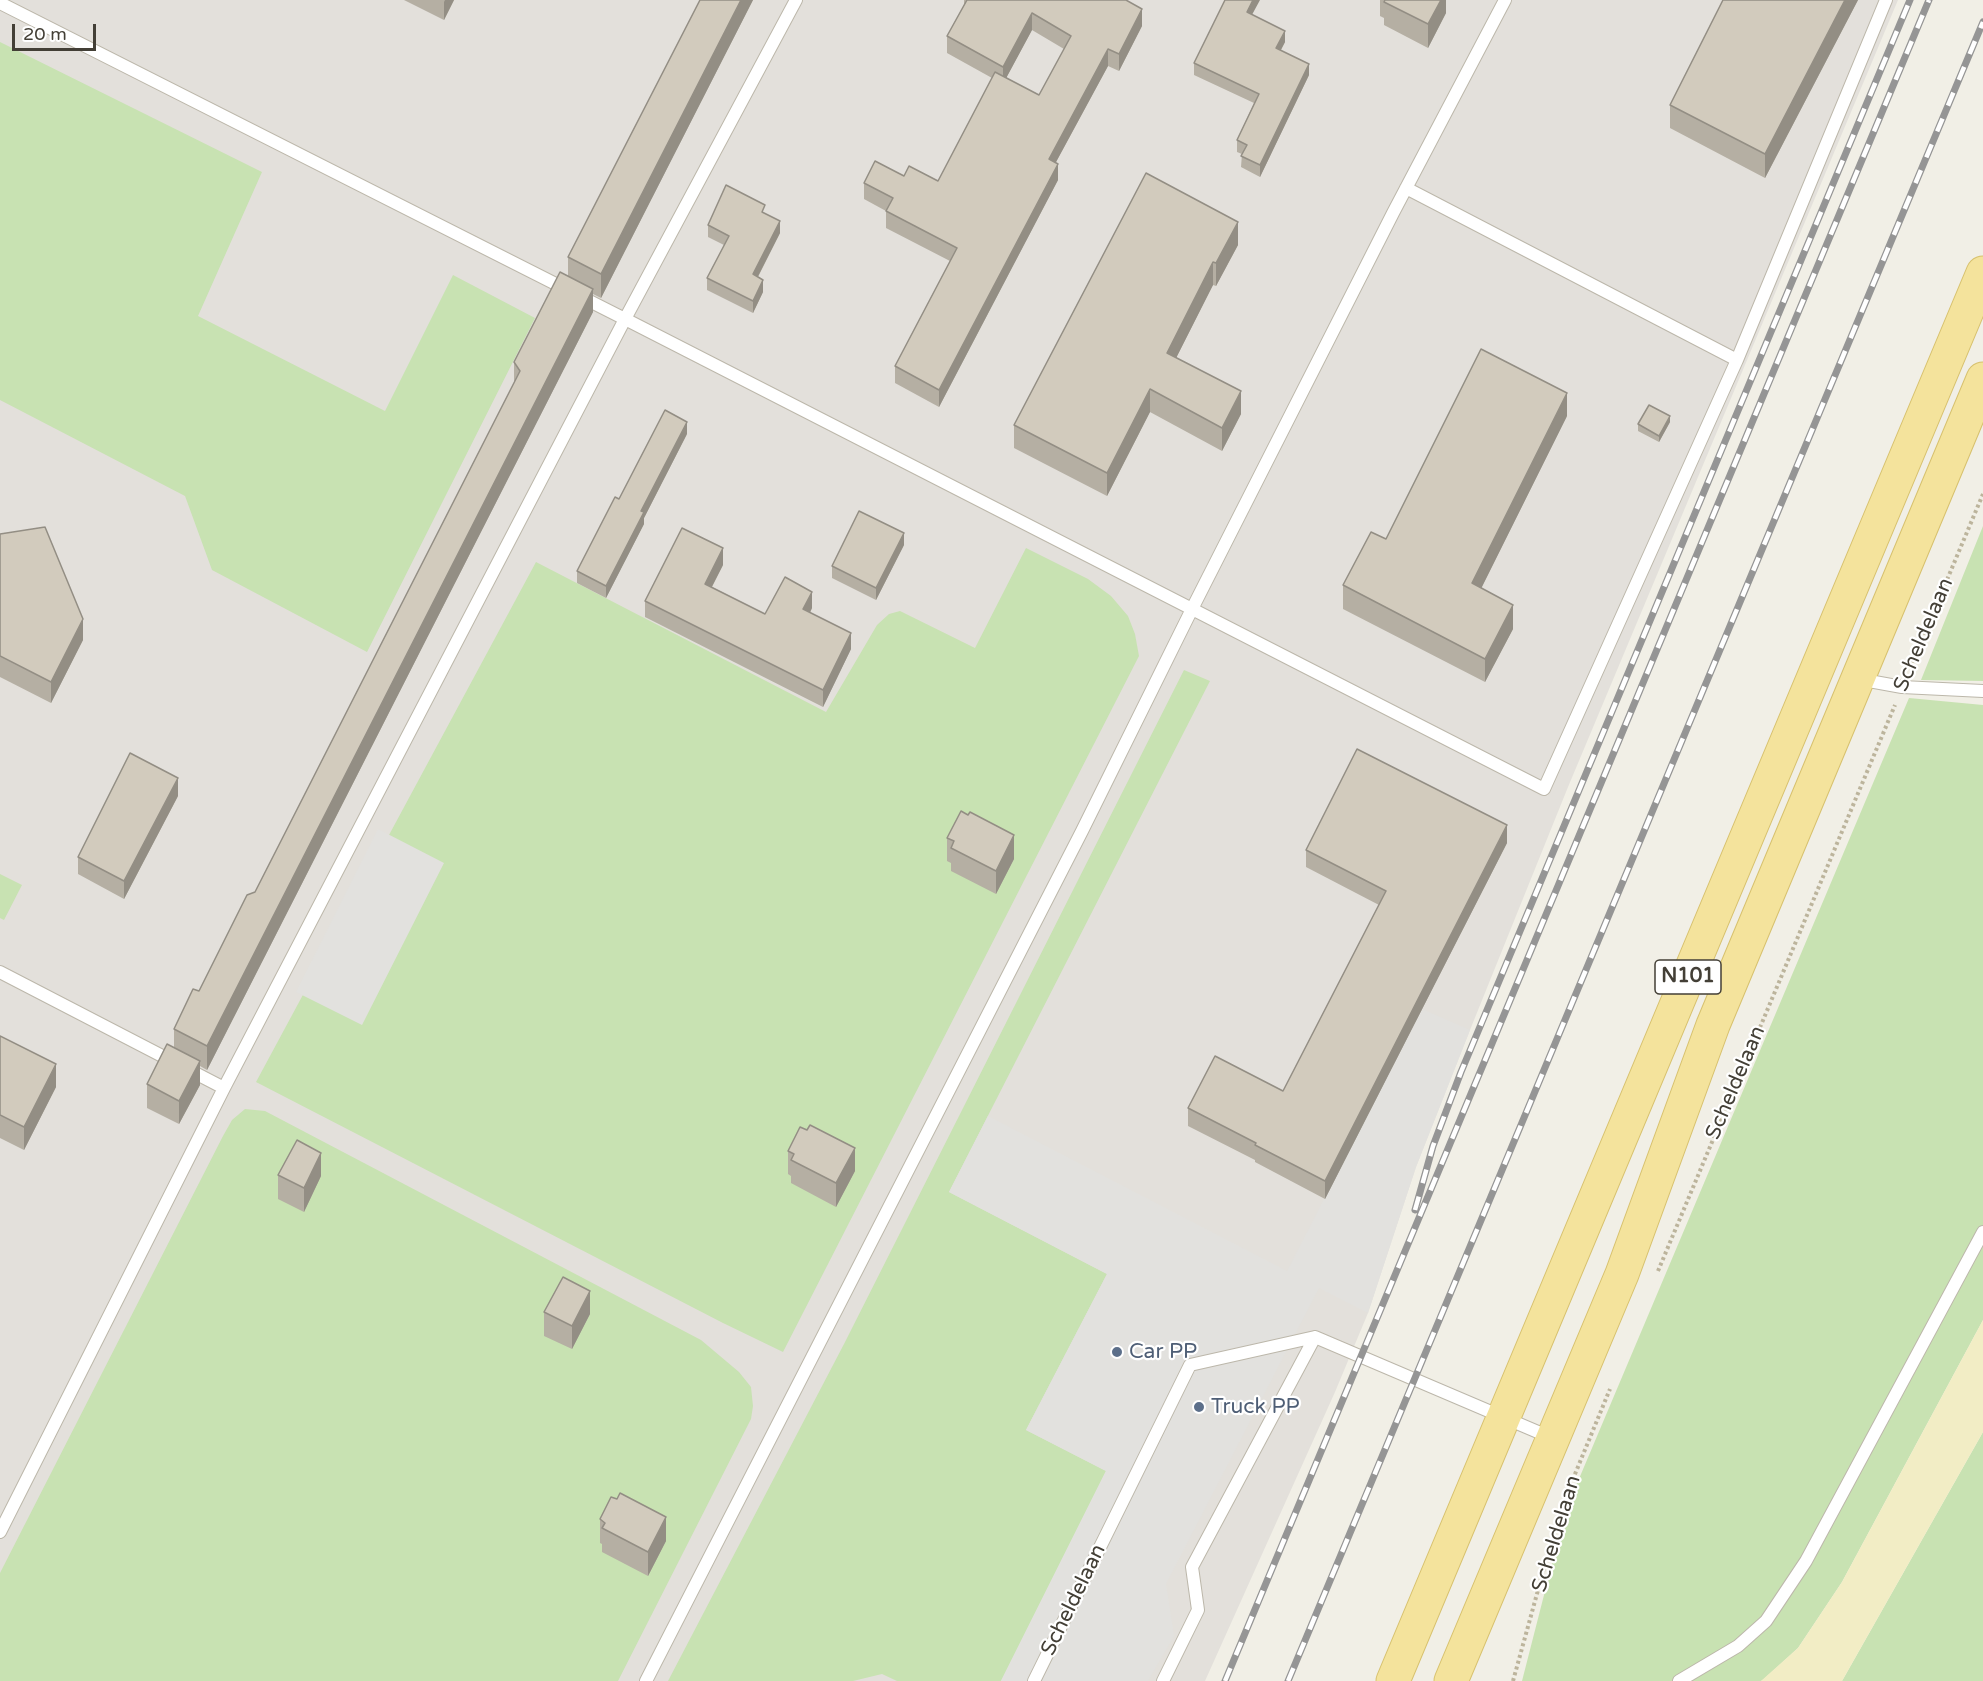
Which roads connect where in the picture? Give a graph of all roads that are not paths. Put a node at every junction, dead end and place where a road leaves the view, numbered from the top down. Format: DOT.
graph roads {
  1 [pos="796,0"];
  2 [pos="1505,0"];
  3 [pos="1886,0"];
  4 [pos="0,3"];
  5 [pos="1406,188"];
  6 [pos="1983,273"];
  7 [pos="625,319"];
  8 [pos="1737,360"];
  9 [pos="1983,379"];
  10 [pos="1191,609"];
  11 [pos="1857,678"];
  12 [pos="1983,691"];
  13 [pos="0,972"];
  14 [pos="224,1088"];
  15 [pos="1983,1232"];
  16 [pos="1315,1337"];
  17 [pos="1503,1417"];
  18 [pos="1553,1438"];
  19 [pos="0,1532"];
  20 [pos="646,1681"];
  21 [pos="1034,1681"];
  22 [pos="1163,1681"];
  23 [pos="1393,1681"];
  24 [pos="1451,1681"];
  25 [pos="1679,1681"];
  1 -- 7 [label="lane"];
  2 -- 5 [label="lane"];
  3 -- 8 [label="lane"];
  4 -- 7 [label="lane"];
  5 -- 8 [label="lane"];
  5 -- 10 [label="lane"];
  6 -- 17 [label="main road, N101"];
  7 -- 10 [label="lane"];
  7 -- 14 [label="lane"];
  8 -- 10 [label="lane"];
  9 -- 11 [label="main road, Scheldelaan / N101"];
  10 -- 20 [label="lane"];
  11 -- 12 [label="lane"];
  11 -- 18 [label="main road, Scheldelaan / N101"];
  13 -- 14 [label="lane"];
  14 -- 19 [label="lane"];
  15 -- 25 [label="lane"];
  16 -- 17 [label="lane"];
  16 -- 21 [label="lane, Scheldelaan"];
  16 -- 22 [label="lane"];
  17 -- 18 [label="lane"];
  17 -- 23 [label="main road, N101"];
  18 -- 24 [label="main road, Scheldelaan / N101"];
}
